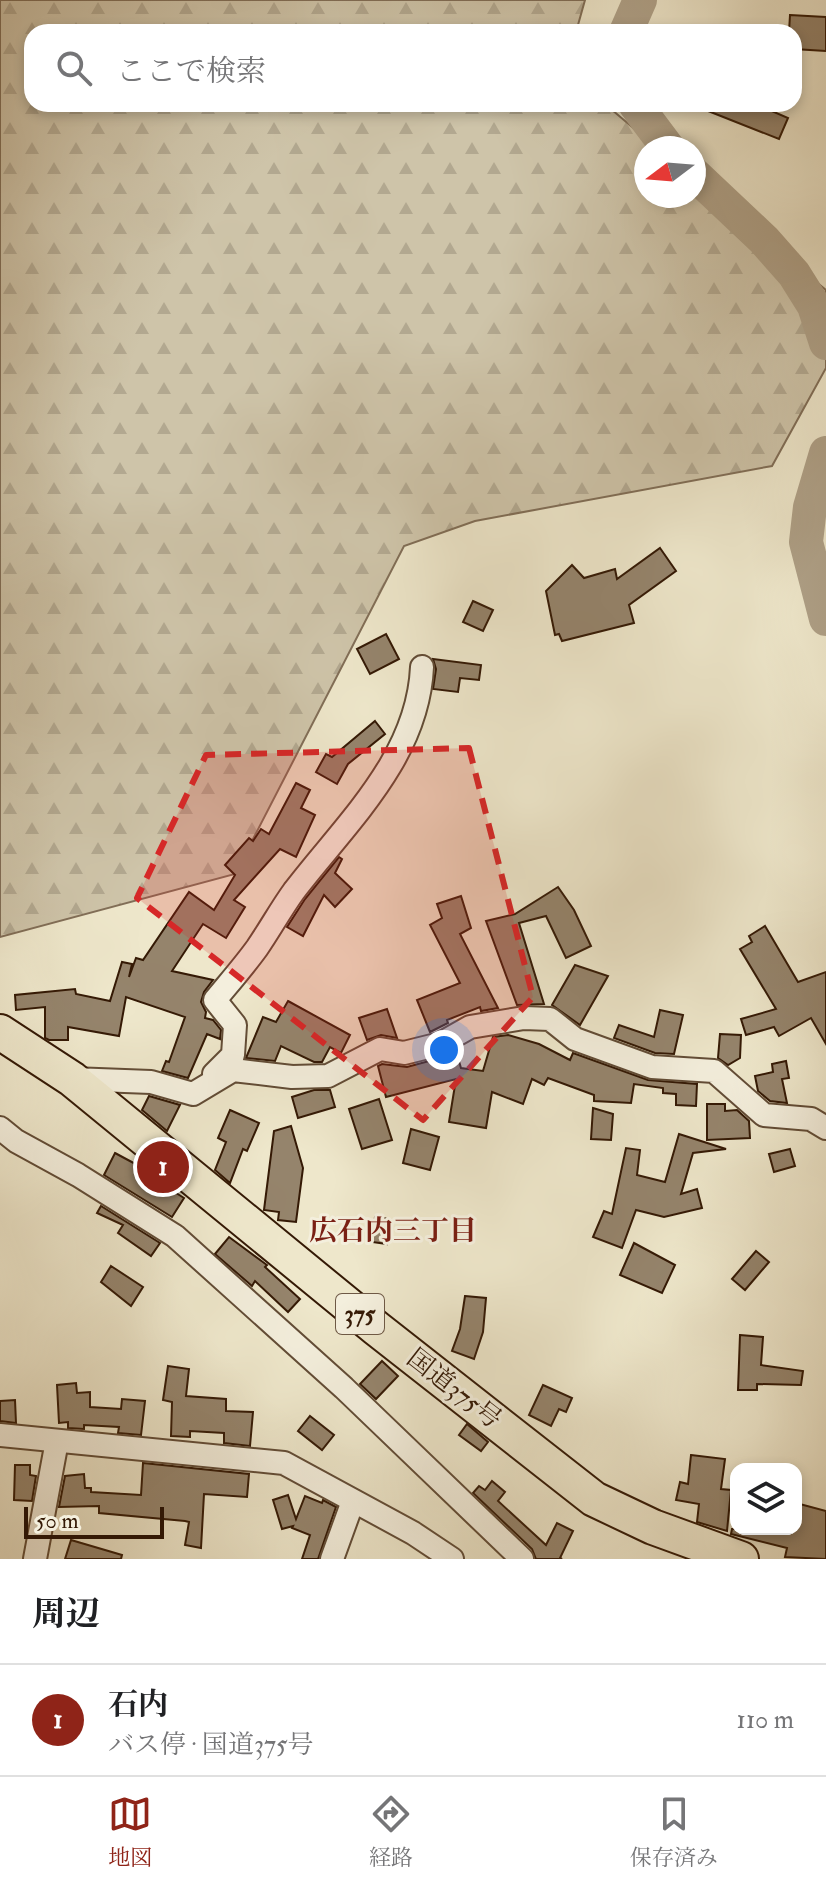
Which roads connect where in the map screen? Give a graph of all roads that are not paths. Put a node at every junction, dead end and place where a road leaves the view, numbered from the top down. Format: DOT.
graph roads {
  1 [pos="422,667"];
  2 [pos="0,1032"];
  3 [pos="72,1079"];
  4 [pos="193,1094"];
  5 [pos="0,1128"];
  6 [pos="826,1128"];
  7 [pos="0,1435"];
  8 [pos="57,1441"];
  9 [pos="353,1501"];
  10 [pos="35,1559"];
  11 [pos="332,1559"];
  12 [pos="452,1559"];
  13 [pos="522,1559"];
  14 [pos="741,1559"];
  1 -- 4 [label="street"];
  2 -- 3 [label="highway, 国道375号 / 375"];
  3 -- 4 [label="street"];
  3 -- 14 [label="highway, 国道375号 / 375"];
  4 -- 6 [label="street"];
  5 -- 13 [label="street"];
  7 -- 8 [label="street"];
  8 -- 9 [label="street"];
  8 -- 10 [label="street"];
  9 -- 11 [label="street"];
  9 -- 12 [label="street"];
}
